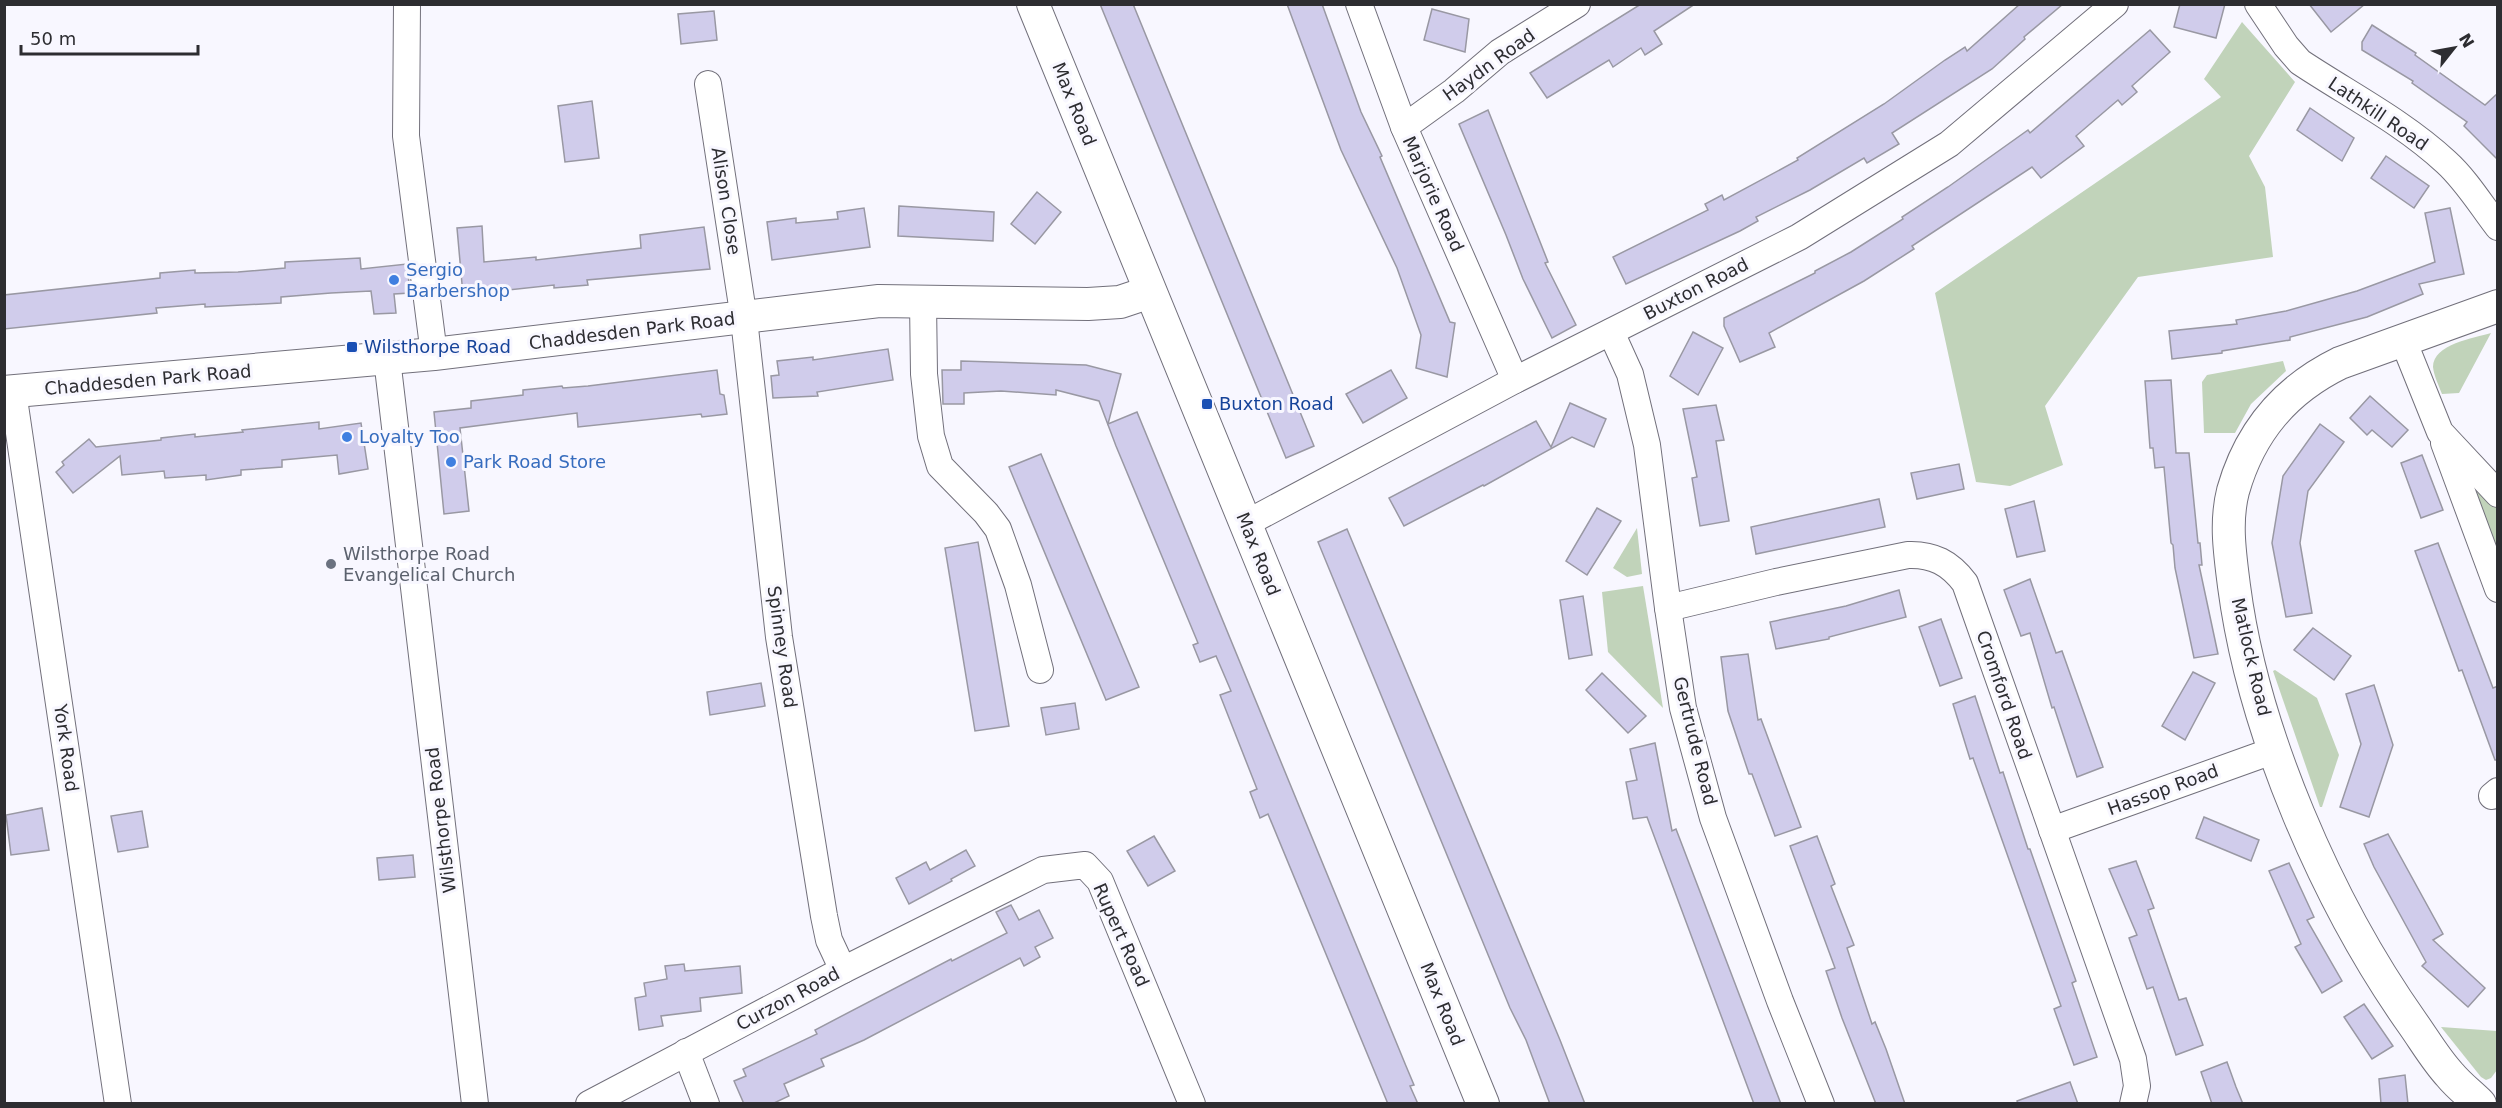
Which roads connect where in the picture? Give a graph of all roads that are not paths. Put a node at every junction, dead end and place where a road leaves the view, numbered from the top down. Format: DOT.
graph roads {
  1 [pos="407,4"];
  2 [pos="1033,4"];
  3 [pos="1359,4"];
  4 [pos="1577,4"];
  5 [pos="2115,4"];
  6 [pos="2258,4"];
  7 [pos="708,84"];
  8 [pos="1404,128"];
  9 [pos="2498,227"];
  10 [pos="1150,292"];
  11 [pos="923,302"];
  12 [pos="2498,306"];
  13 [pos="744,319"];
  14 [pos="1611,332"];
  15 [pos="2403,340"];
  16 [pos="434,354"];
  17 [pos="387,359"];
  18 [pos="1515,380"];
  19 [pos="9,392"];
  20 [pos="2440,432"];
  21 [pos="2498,494"];
  22 [pos="1245,524"];
  23 [pos="2498,589"];
  24 [pos="1668,608"];
  25 [pos="1040,670"];
  26 [pos="2275,750"];
  27 [pos="2052,830"];
  28 [pos="988,897"];
  29 [pos="843,970"];
  30 [pos="686,1052"];
  31 [pos="118,1104"];
  32 [pos="475,1104"];
  33 [pos="589,1104"];
  34 [pos="706,1104"];
  35 [pos="1192,1104"];
  36 [pos="1483,1104"];
  37 [pos="1821,1104"];
  38 [pos="2133,1104"];
  39 [pos="2480,1104"];
  1 -- 16 [label="street"];
  2 -- 10 [label="street, Max Road"];
  3 -- 8 [label="street, Marjorie Road"];
  4 -- 8 [label="street, Haydn Road"];
  5 -- 14 [label="street, Buxton Road"];
  6 -- 9 [label="street, Lathkill Road"];
  7 -- 13 [label="street, Alison Close"];
  8 -- 18 [label="street, Marjorie Road"];
  10 -- 11 [label="street, Chaddesden Park Road"];
  10 -- 22 [label="street, Max Road"];
  11 -- 13 [label="street, Chaddesden Park Road"];
  11 -- 25 [label="street"];
  12 -- 15 [label="street, Matlock Road"];
  13 -- 16 [label="street, Chaddesden Park Road"];
  13 -- 29 [label="street, Spinney Road"];
  14 -- 18 [label="street, Buxton Road"];
  14 -- 24 [label="street, Gertrude Road"];
  15 -- 20 [label="street"];
  15 -- 26 [label="street, Matlock Road"];
  16 -- 17 [label="street, Chaddesden Park Road"];
  17 -- 19 [label="street, Chaddesden Park Road"];
  17 -- 32 [label="street, Wilsthorpe Road"];
  18 -- 22 [label="street, Buxton Road"];
  19 -- 31 [label="street, York Road"];
  20 -- 21 [label="street"];
  20 -- 23 [label="street"];
  22 -- 36 [label="street, Max Road"];
  24 -- 27 [label="street, Cromford Road"];
  24 -- 37 [label="street, Gertrude Road"];
  26 -- 27 [label="street, Hassop Road"];
  26 -- 39 [label="street, Matlock Road"];
  27 -- 38 [label="street, Cromford Road"];
  28 -- 29 [label="street, Curzon Road"];
  28 -- 35 [label="street, Rupert Road"];
  29 -- 30 [label="street, Curzon Road"];
  30 -- 33 [label="street, Curzon Road"];
  30 -- 34 [label="street"];
}
